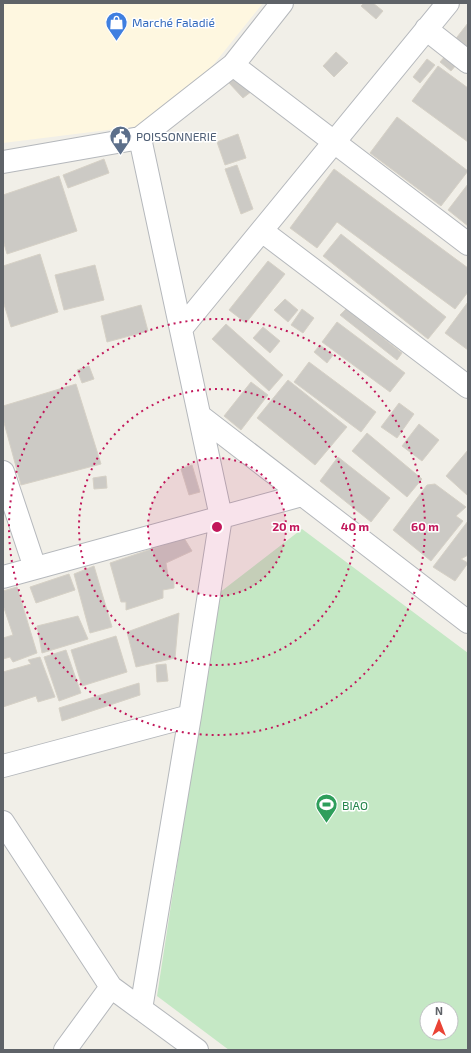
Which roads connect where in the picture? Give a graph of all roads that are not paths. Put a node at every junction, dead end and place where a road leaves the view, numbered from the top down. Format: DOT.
graph roads {
  1 [pos="282,3"];
  2 [pos="448,3"];
  3 [pos="426,29"];
  4 [pos="468,62"];
  5 [pos="233,65"];
  6 [pos="140,138"];
  7 [pos="334,142"];
  8 [pos="3,162"];
  9 [pos="262,231"];
  10 [pos="468,244"];
  11 [pos="181,329"];
  12 [pos="468,387"];
  13 [pos="200,416"];
  14 [pos="3,472"];
  15 [pos="302,495"];
  16 [pos="221,517"];
  17 [pos="35,568"];
  18 [pos="3,576"];
  19 [pos="468,622"];
  20 [pos="190,716"];
  21 [pos="3,766"];
  22 [pos="3,822"];
  23 [pos="111,987"];
  24 [pos="141,1009"];
  25 [pos="65,1050"];
  26 [pos="197,1050"];
  1 -- 5 [label="street"];
  2 -- 3 [label="street"];
  3 -- 4 [label="street"];
  3 -- 7 [label="street"];
  5 -- 6 [label="street"];
  5 -- 7 [label="street"];
  6 -- 8 [label="street"];
  6 -- 11 [label="street"];
  7 -- 9 [label="street"];
  7 -- 10 [label="street"];
  9 -- 11 [label="street"];
  9 -- 12 [label="street"];
  11 -- 13 [label="street"];
  13 -- 15 [label="street"];
  13 -- 16 [label="street"];
  14 -- 17 [label="street"];
  15 -- 16 [label="street"];
  15 -- 19 [label="street"];
  16 -- 17 [label="street"];
  16 -- 20 [label="street"];
  17 -- 18 [label="street"];
  20 -- 21 [label="street"];
  20 -- 24 [label="street"];
  22 -- 23 [label="street"];
  23 -- 24 [label="street"];
  23 -- 25 [label="street"];
  24 -- 26 [label="street"];
}
